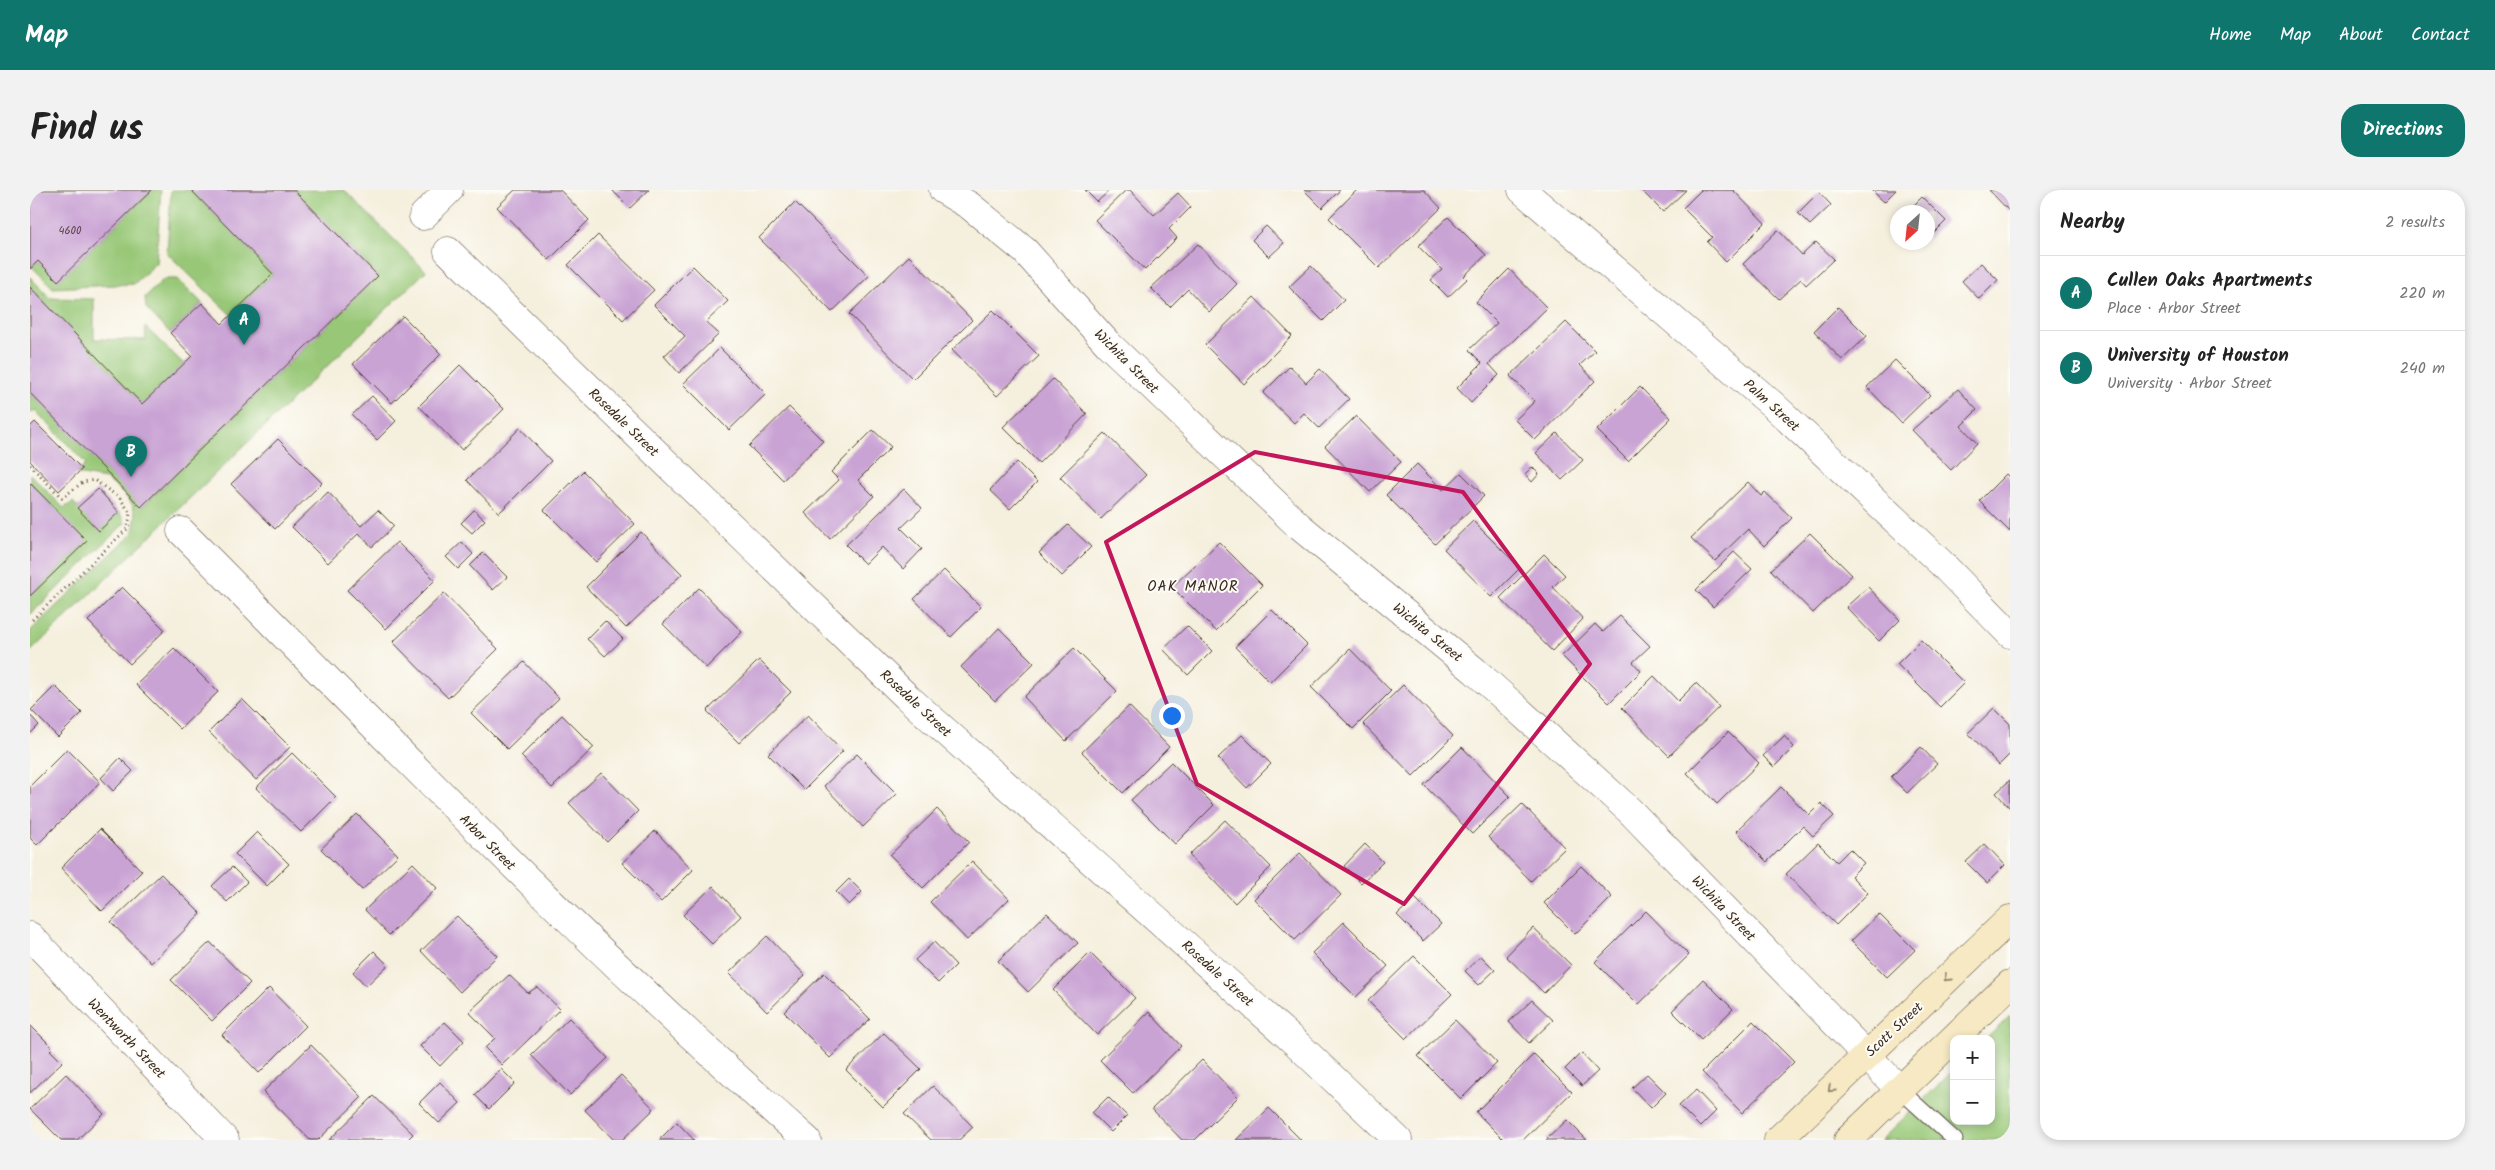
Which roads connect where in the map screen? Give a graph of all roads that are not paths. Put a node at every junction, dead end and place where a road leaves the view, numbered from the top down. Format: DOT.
graph roads {
  1 [pos="449,190"];
  2 [pos="943,190"];
  3 [pos="1522,190"];
  4 [pos="423,216"];
  5 [pos="448,251"];
  6 [pos="181,531"];
  7 [pos="2010,634"];
  8 [pos="2010,919"];
  9 [pos="30,936"];
  10 [pos="2010,984"];
  11 [pos="1866,1055"];
  12 [pos="1900,1090"];
  13 [pos="225,1140"];
  14 [pos="807,1140"];
  15 [pos="1398,1140"];
  16 [pos="1778,1140"];
  17 [pos="1848,1140"];
  18 [pos="1955,1140"];
  1 -- 4 [label="street"];
  2 -- 11 [label="street, Wichita Street"];
  3 -- 7 [label="street, Palm Street"];
  5 -- 15 [label="street, Rosedale Street"];
  6 -- 14 [label="street, Arbor Street"];
  8 -- 11 [label="main road, Scott Street, one-way"];
  9 -- 13 [label="street, Wentworth Street"];
  10 -- 12 [label="main road"];
  11 -- 12 [label="street, Wichita Street"];
  11 -- 16 [label="main road, Scott Street, one-way"];
  12 -- 17 [label="main road"];
  12 -- 18 [label="lane"];
}
